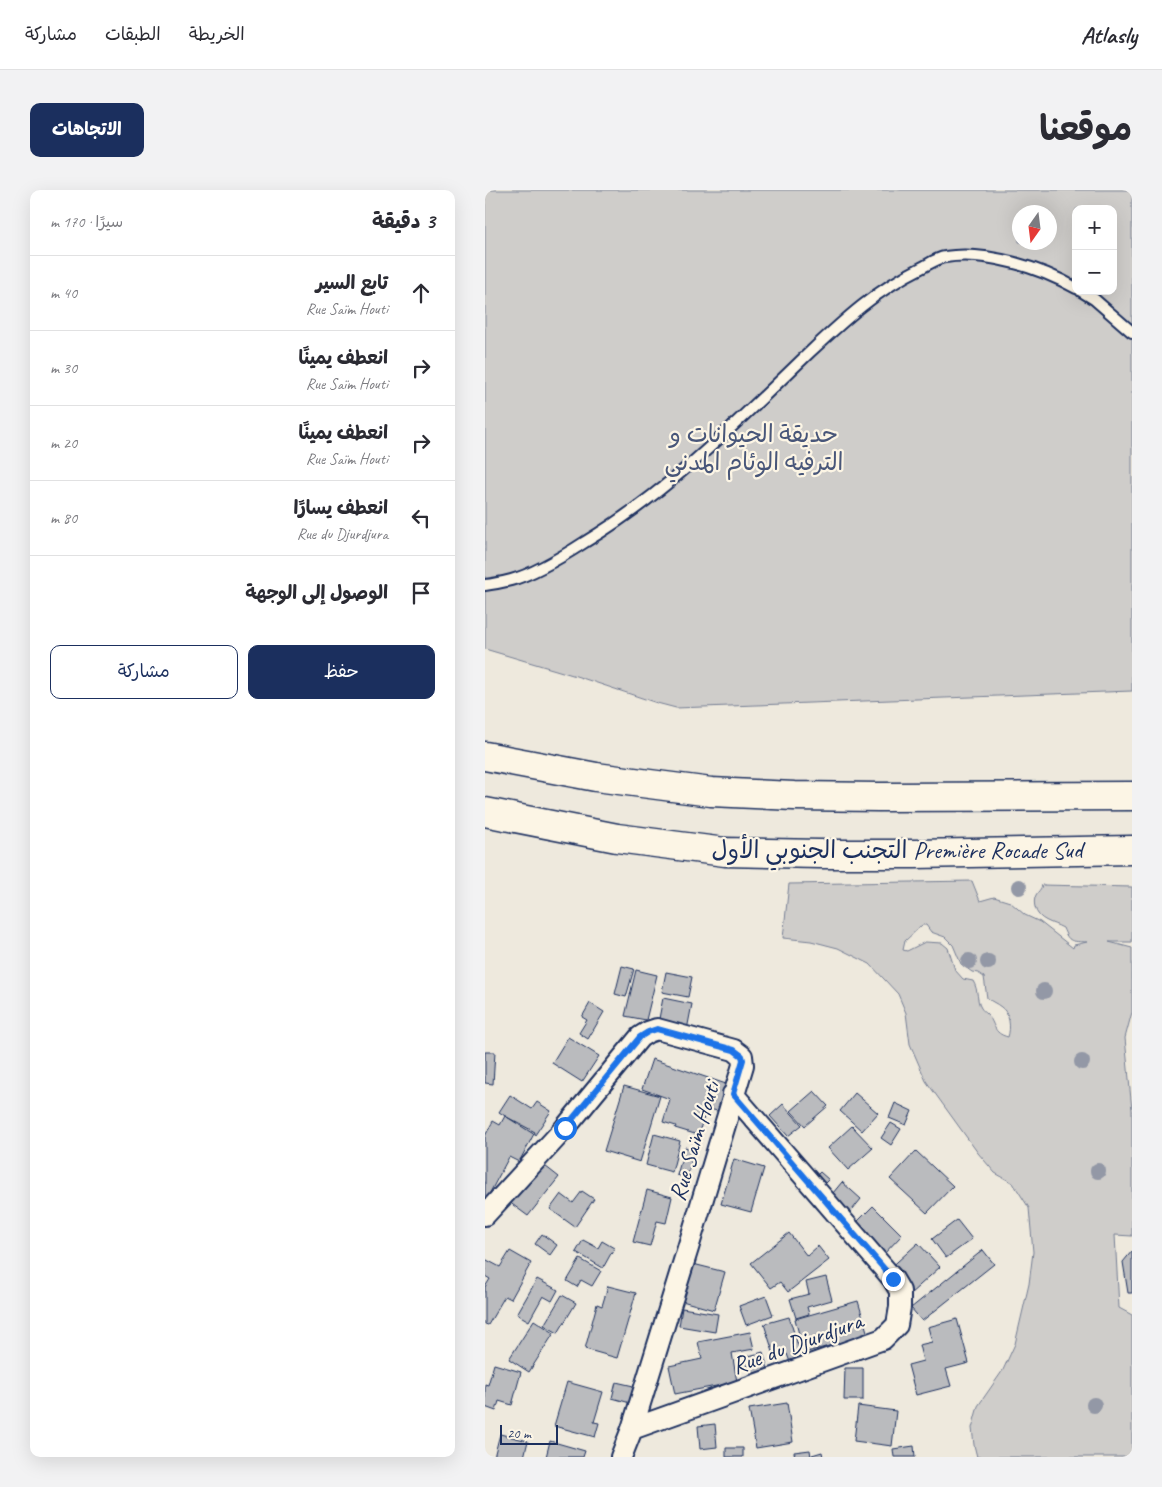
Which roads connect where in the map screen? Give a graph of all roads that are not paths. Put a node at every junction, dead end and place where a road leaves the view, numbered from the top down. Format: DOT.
graph roads {
  1 [pos="1072,286"];
  2 [pos="1088,295"];
  3 [pos="1132,332"];
  4 [pos="485,586"];
  5 [pos="485,756"];
  6 [pos="1132,796"];
  7 [pos="485,812"];
  8 [pos="1132,850"];
  9 [pos="915,854"];
  10 [pos="1132,868"];
  11 [pos="733,1094"];
  12 [pos="485,1215"];
  13 [pos="632,1429"];
  14 [pos="621,1457"];
  1 -- 4 [label="lane"];
  2 -- 3 [label="lane"];
  5 -- 6 [label="highway"];
  7 -- 9 [label="highway, التجنب الجنوبي الأول Première Rocade Sud"];
  8 -- 9 [label="highway, التجنب الجنوبي الأول Première Rocade Sud"];
  9 -- 10 [label="highway"];
  11 -- 12 [label="street, Rue Saïm Houti"];
  11 -- 13 [label="street, Rue Saïm Houti"];
  11 -- 13 [label="street, Rue du Djurdjura"];
  13 -- 14 [label="street, Rue Saïm Houti"];
}
